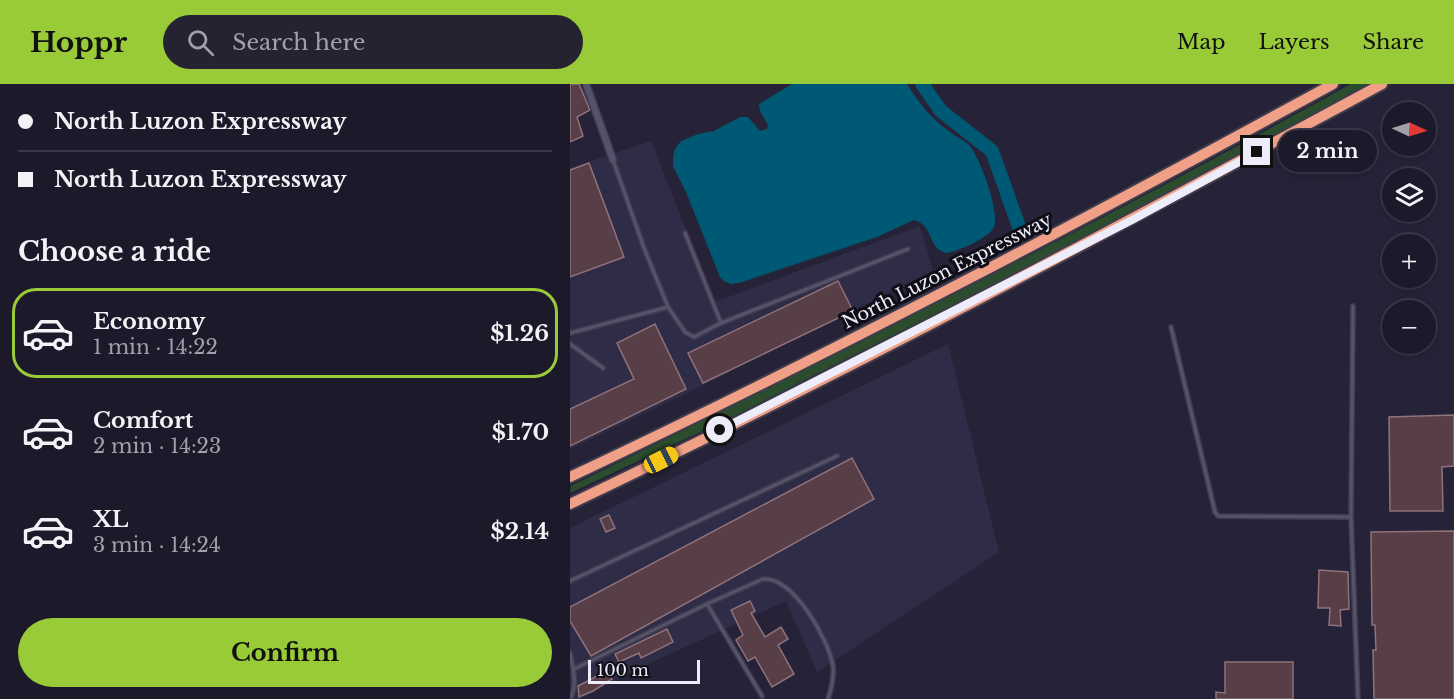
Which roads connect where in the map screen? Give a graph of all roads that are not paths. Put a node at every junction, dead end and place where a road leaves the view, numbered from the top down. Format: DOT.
graph roads {
  1 [pos="586,84"];
  2 [pos="1333,84"];
  3 [pos="1382,84"];
  4 [pos="613,160"];
  5 [pos="685,233"];
  6 [pos="908,249"];
  7 [pos="1353,306"];
  8 [pos="668,307"];
  9 [pos="721,323"];
  10 [pos="1171,327"];
  11 [pos="570,333"];
  12 [pos="570,344"];
  13 [pos="603,368"];
  14 [pos="837,456"];
  15 [pos="606,460"];
  16 [pos="570,472"];
  17 [pos="570,477"];
  18 [pos="570,504"];
  19 [pos="1352,517"];
  20 [pos="570,580"];
  21 [pos="707,604"];
  22 [pos="570,653"];
  23 [pos="574,669"];
  24 [pos="762,696"];
  25 [pos="570,699"];
  26 [pos="828,699"];
  27 [pos="1358,699"];
  1 -- 4 [label="street"];
  2 -- 15 [label="highway, North Luzon Expressway"];
  3 -- 18 [label="highway"];
  4 -- 8 [label="lane"];
  5 -- 9 [label="lane"];
  6 -- 9 [label="lane"];
  7 -- 19 [label="lane"];
  8 -- 9 [label="lane"];
  8 -- 11 [label="lane"];
  10 -- 19 [label="lane"];
  12 -- 13 [label="lane"];
  14 -- 20 [label="lane"];
  15 -- 16 [label="highway"];
  15 -- 17 [label="highway, North Luzon Expressway"];
  19 -- 27 [label="lane"];
  21 -- 23 [label="lane"];
  21 -- 24 [label="lane"];
  21 -- 26 [label="lane"];
  22 -- 23 [label="lane"];
  23 -- 25 [label="lane"];
}
